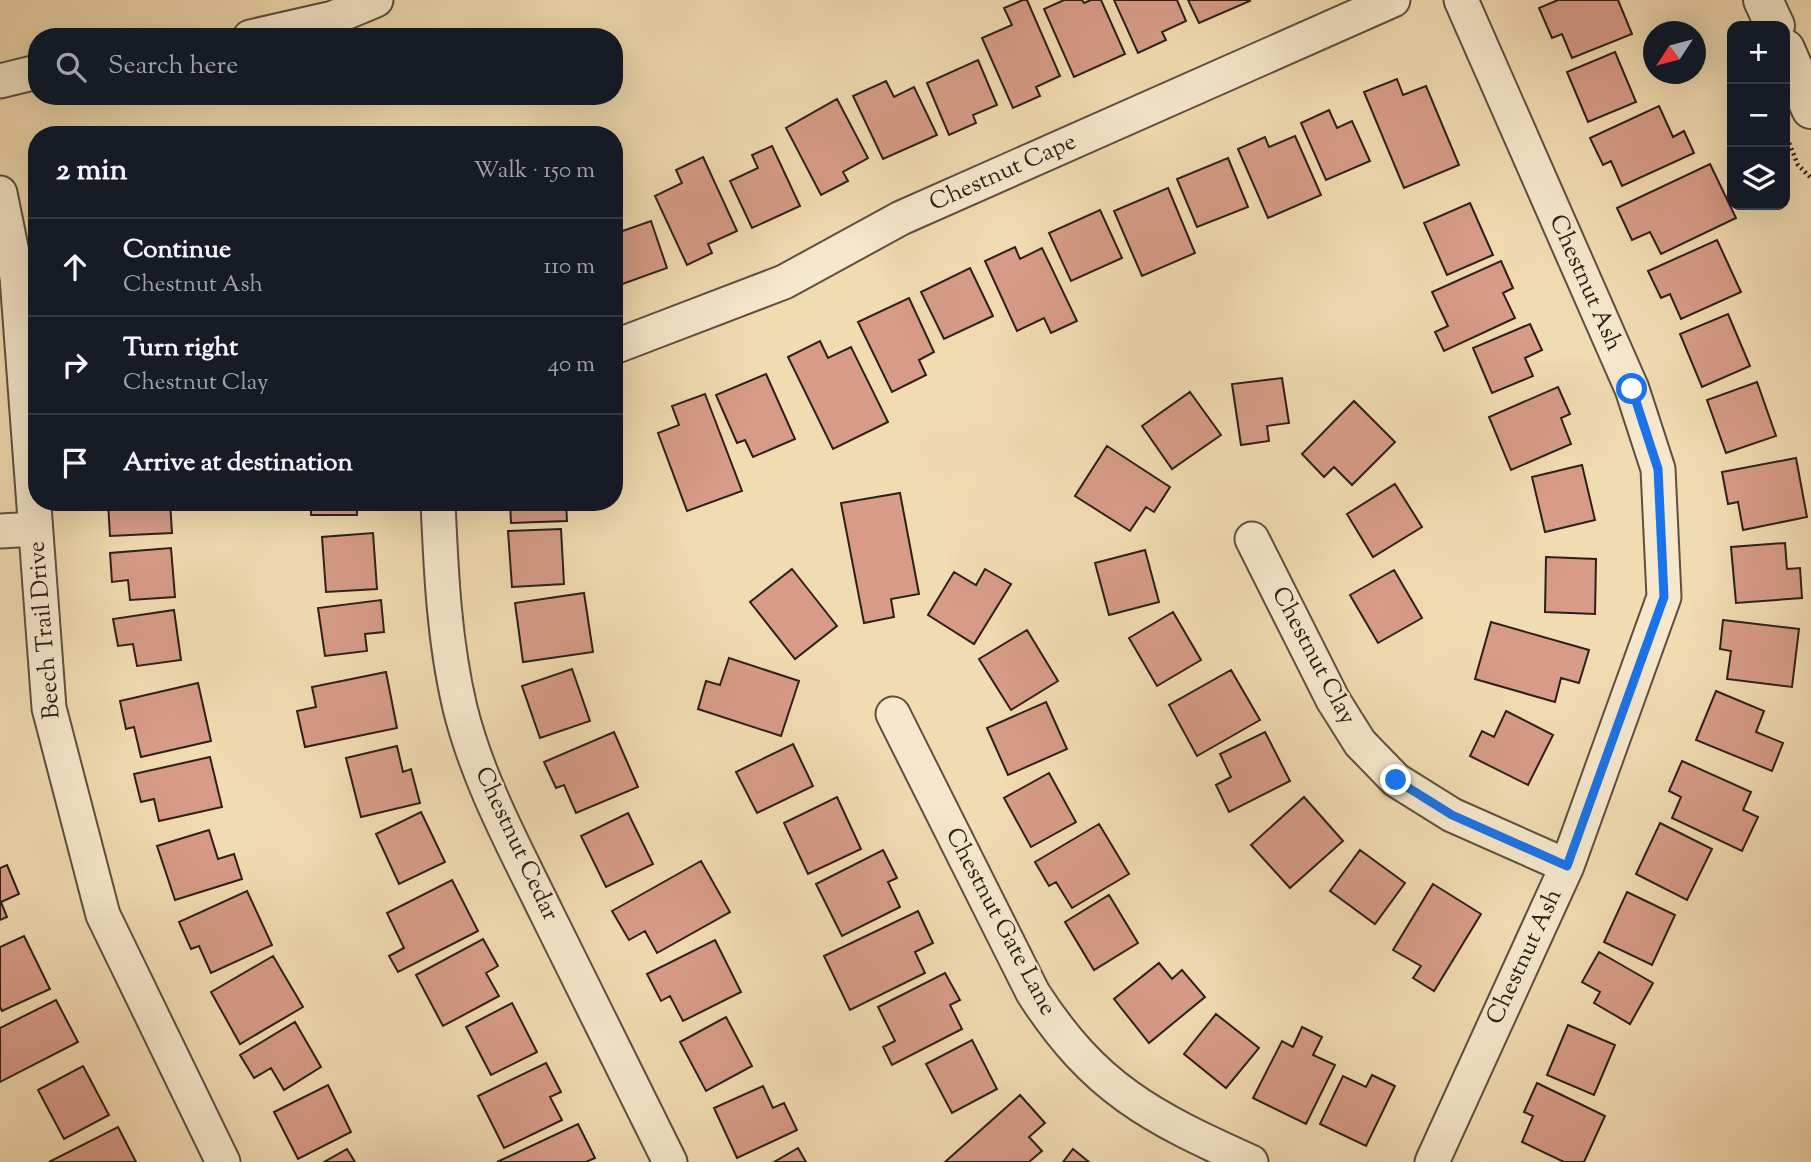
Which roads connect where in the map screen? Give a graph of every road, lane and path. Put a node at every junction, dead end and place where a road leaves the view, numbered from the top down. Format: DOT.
graph roads {
  1 [pos="376,0"];
  2 [pos="1393,0"];
  3 [pos="1461,0"];
  4 [pos="1763,0"];
  5 [pos="1772,21"];
  6 [pos="289,28"];
  7 [pos="1790,61"];
  8 [pos="28,74"];
  9 [pos="0,81"];
  10 [pos="1811,109"];
  11 [pos="1790,146"];
  12 [pos="1811,178"];
  13 [pos="0,193"];
  14 [pos="623,344"];
  15 [pos="28,423"];
  16 [pos="35,511"];
  17 [pos="438,511"];
  18 [pos="36,529"];
  19 [pos="0,531"];
  20 [pos="1252,539"];
  21 [pos="893,713"];
  22 [pos="1567,866"];
  23 [pos="223,1162"];
  24 [pos="670,1162"];
  25 [pos="1251,1162"];
  26 [pos="1432,1162"];
  1 -- 6 [label="street"];
  2 -- 14 [label="street, Chestnut Cape"];
  3 -- 22 [label="street, Chestnut Ash"];
  4 -- 5 [label="street"];
  7 -- 10 [label="street"];
  8 -- 9 [label="street"];
  11 -- 12 [label="path"];
  13 -- 15 [label="street, Beech Trail Drive"];
  16 -- 18 [label="street, Beech Trail Drive"];
  17 -- 24 [label="street, Chestnut Cedar"];
  18 -- 19 [label="street"];
  18 -- 23 [label="street, Beech Trail Drive"];
  20 -- 22 [label="street, Chestnut Clay"];
  21 -- 25 [label="street, Chestnut Gate Lane"];
  22 -- 26 [label="street, Chestnut Ash"];
}
